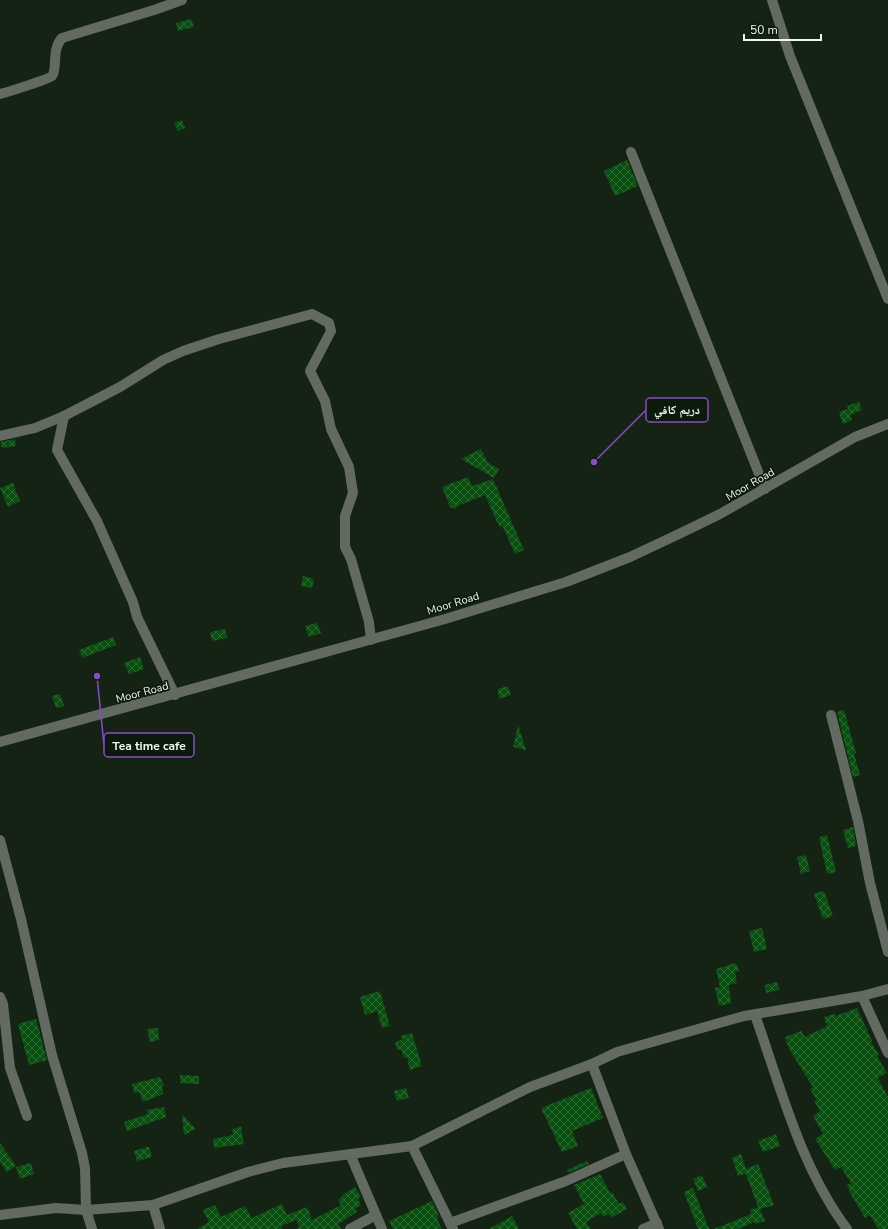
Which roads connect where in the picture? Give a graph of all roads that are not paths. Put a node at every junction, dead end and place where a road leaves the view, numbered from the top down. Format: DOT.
graph roads {
  1 [pos="182,0"];
  2 [pos="772,0"];
  3 [pos="0,94"];
  4 [pos="631,152"];
  5 [pos="888,299"];
  6 [pos="64,416"];
  7 [pos="888,424"];
  8 [pos="0,436"];
  9 [pos="765,489"];
  10 [pos="371,640"];
  11 [pos="175,695"];
  12 [pos="831,715"];
  13 [pos="0,742"];
  14 [pos="0,840"];
  15 [pos="888,952"];
  16 [pos="888,989"];
  17 [pos="862,996"];
  18 [pos="0,997"];
  19 [pos="755,1015"];
  20 [pos="888,1053"];
  21 [pos="592,1064"];
  22 [pos="27,1116"];
  23 [pos="412,1146"];
  24 [pos="350,1154"];
  25 [pos="626,1154"];
  26 [pos="153,1205"];
  27 [pos="86,1210"];
  28 [pos="0,1215"];
  29 [pos="376,1215"];
  30 [pos="452,1226"];
  31 [pos="658,1226"];
  32 [pos="92,1229"];
  33 [pos="160,1229"];
  34 [pos="350,1229"];
  35 [pos="382,1229"];
  36 [pos="643,1229"];
  37 [pos="847,1229"];
  1 -- 3 [label="street"];
  2 -- 5 [label="street"];
  4 -- 9 [label="street"];
  6 -- 8 [label="street"];
  6 -- 10 [label="street"];
  6 -- 11 [label="street"];
  7 -- 9 [label="street, Moor Road"];
  9 -- 10 [label="street, Moor Road"];
  10 -- 11 [label="street, Moor Road"];
  11 -- 13 [label="street, Moor Road"];
  12 -- 15 [label="street"];
  14 -- 27 [label="street"];
  16 -- 17 [label="street"];
  17 -- 19 [label="street"];
  17 -- 20 [label="street"];
  18 -- 22 [label="street"];
  19 -- 21 [label="street"];
  19 -- 37 [label="street"];
  21 -- 23 [label="street"];
  21 -- 25 [label="street"];
  23 -- 24 [label="street"];
  23 -- 30 [label="street"];
  24 -- 26 [label="street"];
  24 -- 29 [label="street"];
  25 -- 30 [label="street"];
  25 -- 31 [label="street"];
  26 -- 27 [label="street"];
  26 -- 33 [label="street"];
  27 -- 28 [label="street"];
  27 -- 32 [label="street"];
  29 -- 34 [label="street"];
  29 -- 35 [label="street"];
  31 -- 36 [label="street"];
}
